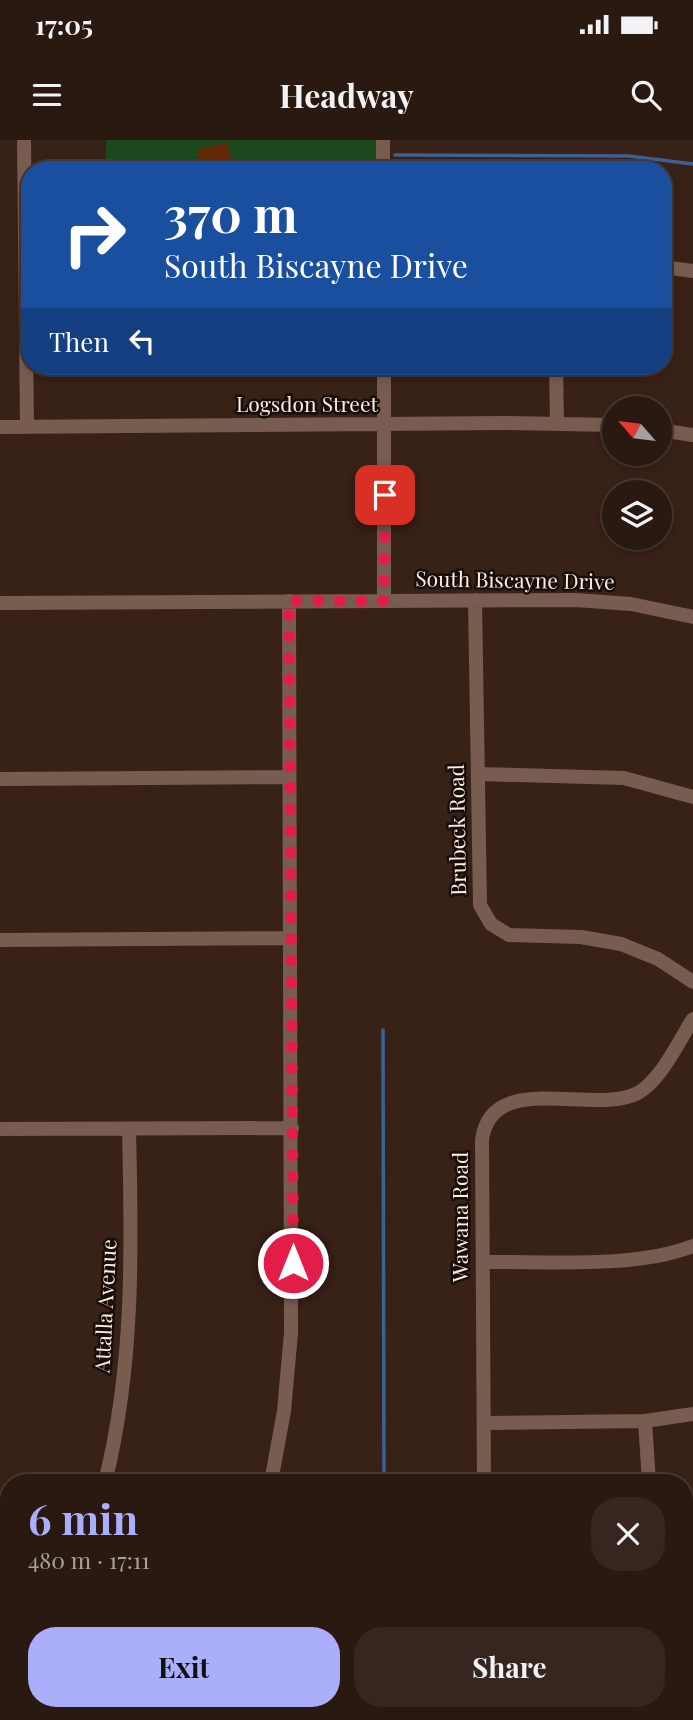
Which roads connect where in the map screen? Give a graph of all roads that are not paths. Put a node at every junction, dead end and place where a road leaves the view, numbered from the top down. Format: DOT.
graph roads {
  1 [pos="24,140"];
  2 [pos="383,140"];
  3 [pos="24,161"];
  4 [pos="383,161"];
  5 [pos="672,268"];
  6 [pos="693,271"];
  7 [pos="26,375"];
  8 [pos="384,375"];
  9 [pos="556,375"];
  10 [pos="556,424"];
  11 [pos="384,425"];
  12 [pos="602,425"];
  13 [pos="0,427"];
  14 [pos="27,427"];
  15 [pos="672,432"];
  16 [pos="693,435"];
  17 [pos="475,600"];
  18 [pos="289,601"];
  19 [pos="384,601"];
  20 [pos="0,603"];
  21 [pos="693,617"];
  22 [pos="478,774"];
  23 [pos="289,777"];
  24 [pos="0,779"];
  25 [pos="693,797"];
  26 [pos="290,938"];
  27 [pos="0,940"];
  28 [pos="693,982"];
  29 [pos="693,1019"];
  30 [pos="292,1128"];
  31 [pos="0,1129"];
  32 [pos="129,1130"];
  33 [pos="693,1246"];
  34 [pos="483,1262"];
  35 [pos="693,1414"];
  36 [pos="645,1421"];
  37 [pos="485,1423"];
  38 [pos="107,1474"];
  39 [pos="272,1474"];
  40 [pos="484,1474"];
  41 [pos="648,1474"];
  1 -- 3 [label="street"];
  2 -- 4 [label="street"];
  5 -- 6 [label="street"];
  7 -- 14 [label="street"];
  8 -- 11 [label="street"];
  9 -- 10 [label="street"];
  10 -- 11 [label="street, Logsdon Street"];
  10 -- 12 [label="street, Logsdon Street"];
  11 -- 14 [label="street, Logsdon Street"];
  11 -- 19 [label="street"];
  13 -- 14 [label="street, Logsdon Street"];
  15 -- 16 [label="street"];
  17 -- 19 [label="street, South Biscayne Drive"];
  17 -- 21 [label="street, South Biscayne Drive"];
  17 -- 22 [label="street, Brubeck Road"];
  18 -- 19 [label="street, South Biscayne Drive"];
  18 -- 20 [label="street, South Biscayne Drive"];
  18 -- 23 [label="street"];
  22 -- 25 [label="street"];
  22 -- 28 [label="street, Brubeck Road"];
  23 -- 24 [label="street"];
  23 -- 26 [label="street"];
  26 -- 27 [label="street"];
  26 -- 30 [label="street"];
  29 -- 34 [label="street, Wawana Road"];
  30 -- 32 [label="street"];
  30 -- 39 [label="street"];
  31 -- 32 [label="street"];
  32 -- 38 [label="street, Attalla Avenue"];
  33 -- 34 [label="street"];
  34 -- 37 [label="street, Wawana Road"];
  35 -- 36 [label="street"];
  36 -- 37 [label="street"];
  36 -- 41 [label="street"];
  37 -- 40 [label="street, Wawana Road"];
}
